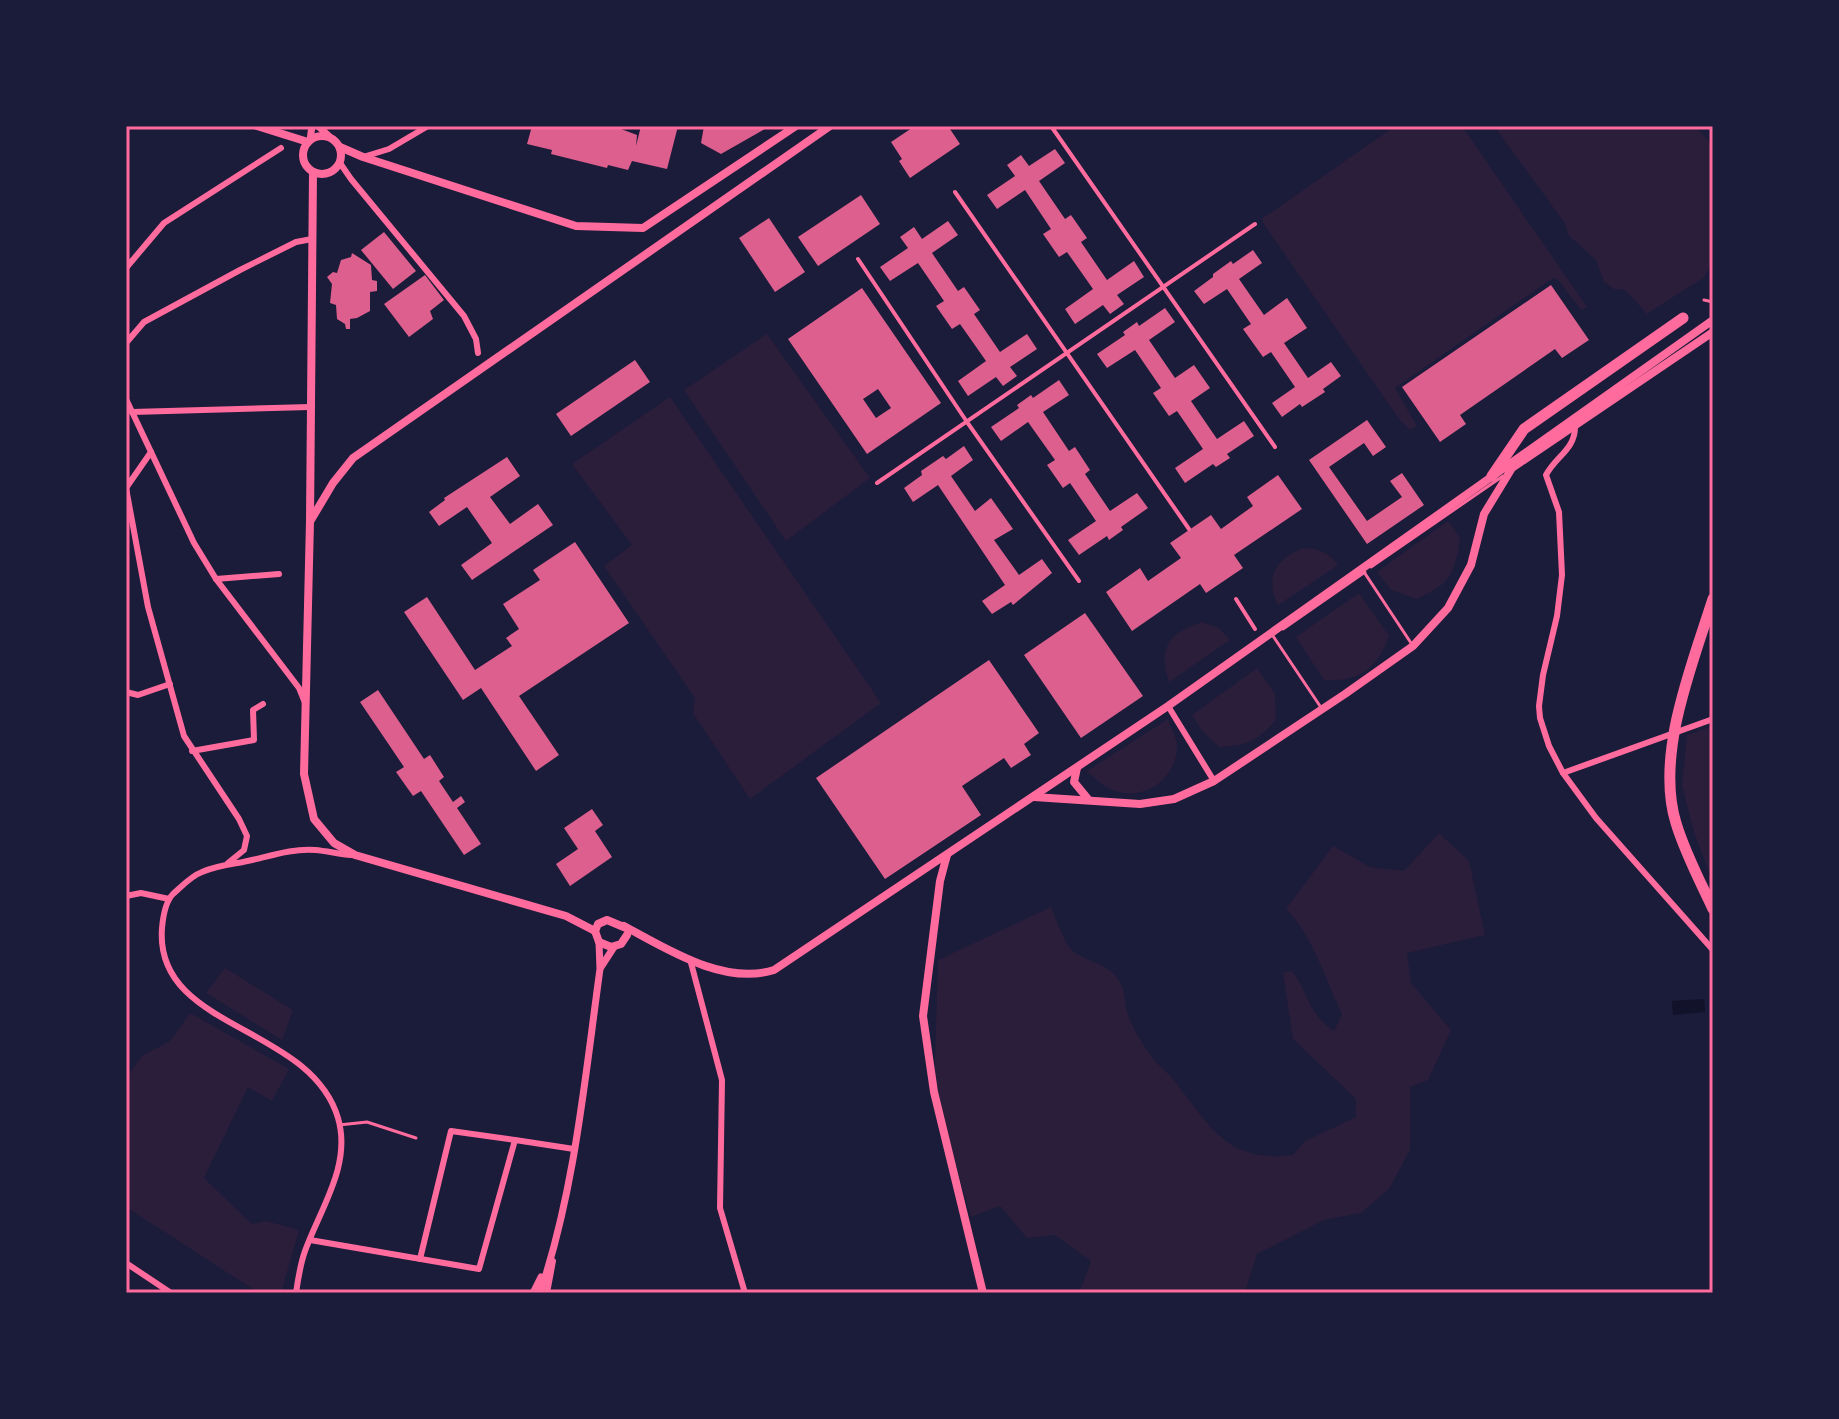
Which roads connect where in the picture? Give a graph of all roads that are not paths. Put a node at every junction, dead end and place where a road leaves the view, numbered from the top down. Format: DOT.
graph roads {
  1 [pos="257,126"];
  2 [pos="315,126"];
  3 [pos="428,126"];
  4 [pos="796,126"];
  5 [pos="830,126"];
  6 [pos="1051,126"];
  7 [pos="282,135"];
  8 [pos="331,138"];
  9 [pos="309,141"];
  10 [pos="340,147"];
  11 [pos="281,148"];
  12 [pos="303,155"];
  13 [pos="363,157"];
  14 [pos="340,163"];
  15 [pos="313,172"];
  16 [pos="955,192"];
  17 [pos="1255,224"];
  18 [pos="312,239"];
  19 [pos="858,259"];
  20 [pos="126,268"];
  21 [pos="1164,288"];
  22 [pos="1683,318"];
  23 [pos="1713,320"];
  24 [pos="1713,332"];
  25 [pos="126,343"];
  26 [pos="478,353"];
  27 [pos="1067,355"];
  28 [pos="126,399"];
  29 [pos="310,407"];
  30 [pos="132,412"];
  31 [pos="967,422"];
  32 [pos="1575,424"];
  33 [pos="1275,447"];
  34 [pos="151,452"];
  35 [pos="1509,471"];
  36 [pos="1492,476"];
  37 [pos="877,483"];
  38 [pos="310,521"];
  39 [pos="1189,529"];
  40 [pos="1364,572"];
  41 [pos="279,574"];
  42 [pos="216,579"];
  43 [pos="1079,581"];
  44 [pos="1236,599"];
  45 [pos="1713,599"];
  46 [pos="1255,629"];
  47 [pos="1271,634"];
  48 [pos="1413,646"];
  49 [pos="170,684"];
  50 [pos="126,692"];
  51 [pos="263,704"];
  52 [pos="306,706"];
  53 [pos="1168,706"];
  54 [pos="1322,710"];
  55 [pos="1713,719"];
  56 [pos="192,751"];
  57 [pos="1077,768"];
  58 [pos="1563,773"];
  59 [pos="1214,781"];
  60 [pos="1033,797"];
  61 [pos="1092,802"];
  62 [pos="947,854"];
  63 [pos="355,855"];
  64 [pos="227,864"];
  65 [pos="126,896"];
  66 [pos="169,899"];
  67 [pos="1713,909"];
  68 [pos="595,931"];
  69 [pos="626,931"];
  70 [pos="599,942"];
  71 [pos="614,947"];
  72 [pos="1713,950"];
  73 [pos="690,959"];
  74 [pos="600,969"];
  75 [pos="339,1125"];
  76 [pos="416,1138"];
  77 [pos="515,1140"];
  78 [pos="574,1149"];
  79 [pos="310,1240"];
  80 [pos="555,1247"];
  81 [pos="420,1259"];
  82 [pos="126,1263"];
  83 [pos="171,1293"];
  84 [pos="296,1293"];
  85 [pos="533,1293"];
  86 [pos="540,1293"];
  87 [pos="547,1293"];
  88 [pos="745,1293"];
  89 [pos="983,1293"];
  1 -- 7 [label="main road"];
  2 -- 8 [label="street"];
  2 -- 9 [label="street"];
  3 -- 13 [label="street"];
  4 -- 13 [label="main road"];
  5 -- 38 [label="main road"];
  6 -- 21 [label="street"];
  7 -- 9 [label="main road"];
  7 -- 12 [label="main road"];
  8 -- 9 [label="main road"];
  8 -- 10 [label="main road"];
  9 -- 12 [label="main road"];
  10 -- 13 [label="main road"];
  10 -- 14 [label="main road"];
  11 -- 20 [label="street"];
  12 -- 15 [label="main road"];
  14 -- 15 [label="main road"];
  14 -- 26 [label="street"];
  15 -- 18 [label="main road"];
  16 -- 27 [label="street"];
  17 -- 21 [label="street"];
  18 -- 25 [label="street"];
  18 -- 29 [label="main road"];
  19 -- 31 [label="street"];
  21 -- 27 [label="street"];
  21 -- 33 [label="street"];
  22 -- 36 [label="highway"];
  23 -- 36 [label="main road"];
  24 -- 32 [label="main road"];
  27 -- 31 [label="street"];
  27 -- 39 [label="street"];
  28 -- 30 [label="street"];
  29 -- 30 [label="street"];
  29 -- 38 [label="main road"];
  30 -- 34 [label="street"];
  31 -- 37 [label="street"];
  31 -- 43 [label="street"];
  32 -- 35 [label="main road"];
  32 -- 58 [label="street"];
  34 -- 42 [label="street"];
  34 -- 49 [label="street"];
  35 -- 40 [label="lane"];
  35 -- 48 [label="main road"];
  36 -- 47 [label="main road"];
  38 -- 52 [label="main road"];
  40 -- 47 [label="lane"];
  40 -- 48 [label="lane"];
  41 -- 42 [label="street"];
  42 -- 52 [label="street"];
  44 -- 46 [label="street"];
  45 -- 67 [label="highway"];
  47 -- 53 [label="main road"];
  47 -- 54 [label="lane"];
  48 -- 54 [label="main road"];
  49 -- 50 [label="street"];
  49 -- 56 [label="street"];
  51 -- 56 [label="street"];
  52 -- 63 [label="main road"];
  53 -- 57 [label="main road"];
  53 -- 59 [label="street"];
  54 -- 59 [label="main road"];
  55 -- 58 [label="street"];
  56 -- 64 [label="street"];
  57 -- 60 [label="main road"];
  57 -- 61 [label="main road"];
  58 -- 72 [label="street"];
  59 -- 61 [label="main road"];
  60 -- 61 [label="main road"];
  60 -- 62 [label="main road"];
  62 -- 73 [label="main road"];
  62 -- 89 [label="main road"];
  63 -- 64 [label="street"];
  63 -- 68 [label="main road"];
  64 -- 66 [label="street"];
  65 -- 66 [label="street"];
  66 -- 75 [label="street"];
  68 -- 69 [label="main road"];
  68 -- 70 [label="main road"];
  69 -- 71 [label="main road"];
  69 -- 73 [label="main road"];
  70 -- 71 [label="main road"];
  70 -- 74 [label="street"];
  71 -- 74 [label="street"];
  73 -- 88 [label="street"];
  74 -- 78 [label="street"];
  75 -- 76 [label="lane"];
  75 -- 79 [label="street"];
  77 -- 78 [label="street"];
  77 -- 81 [label="street"];
  77 -- 81 [label="street"];
  78 -- 80 [label="street"];
  79 -- 81 [label="street"];
  79 -- 84 [label="street"];
  80 -- 85 [label="street"];
  80 -- 86 [label="street"];
  80 -- 87 [label="street"];
  82 -- 83 [label="street"];
}
